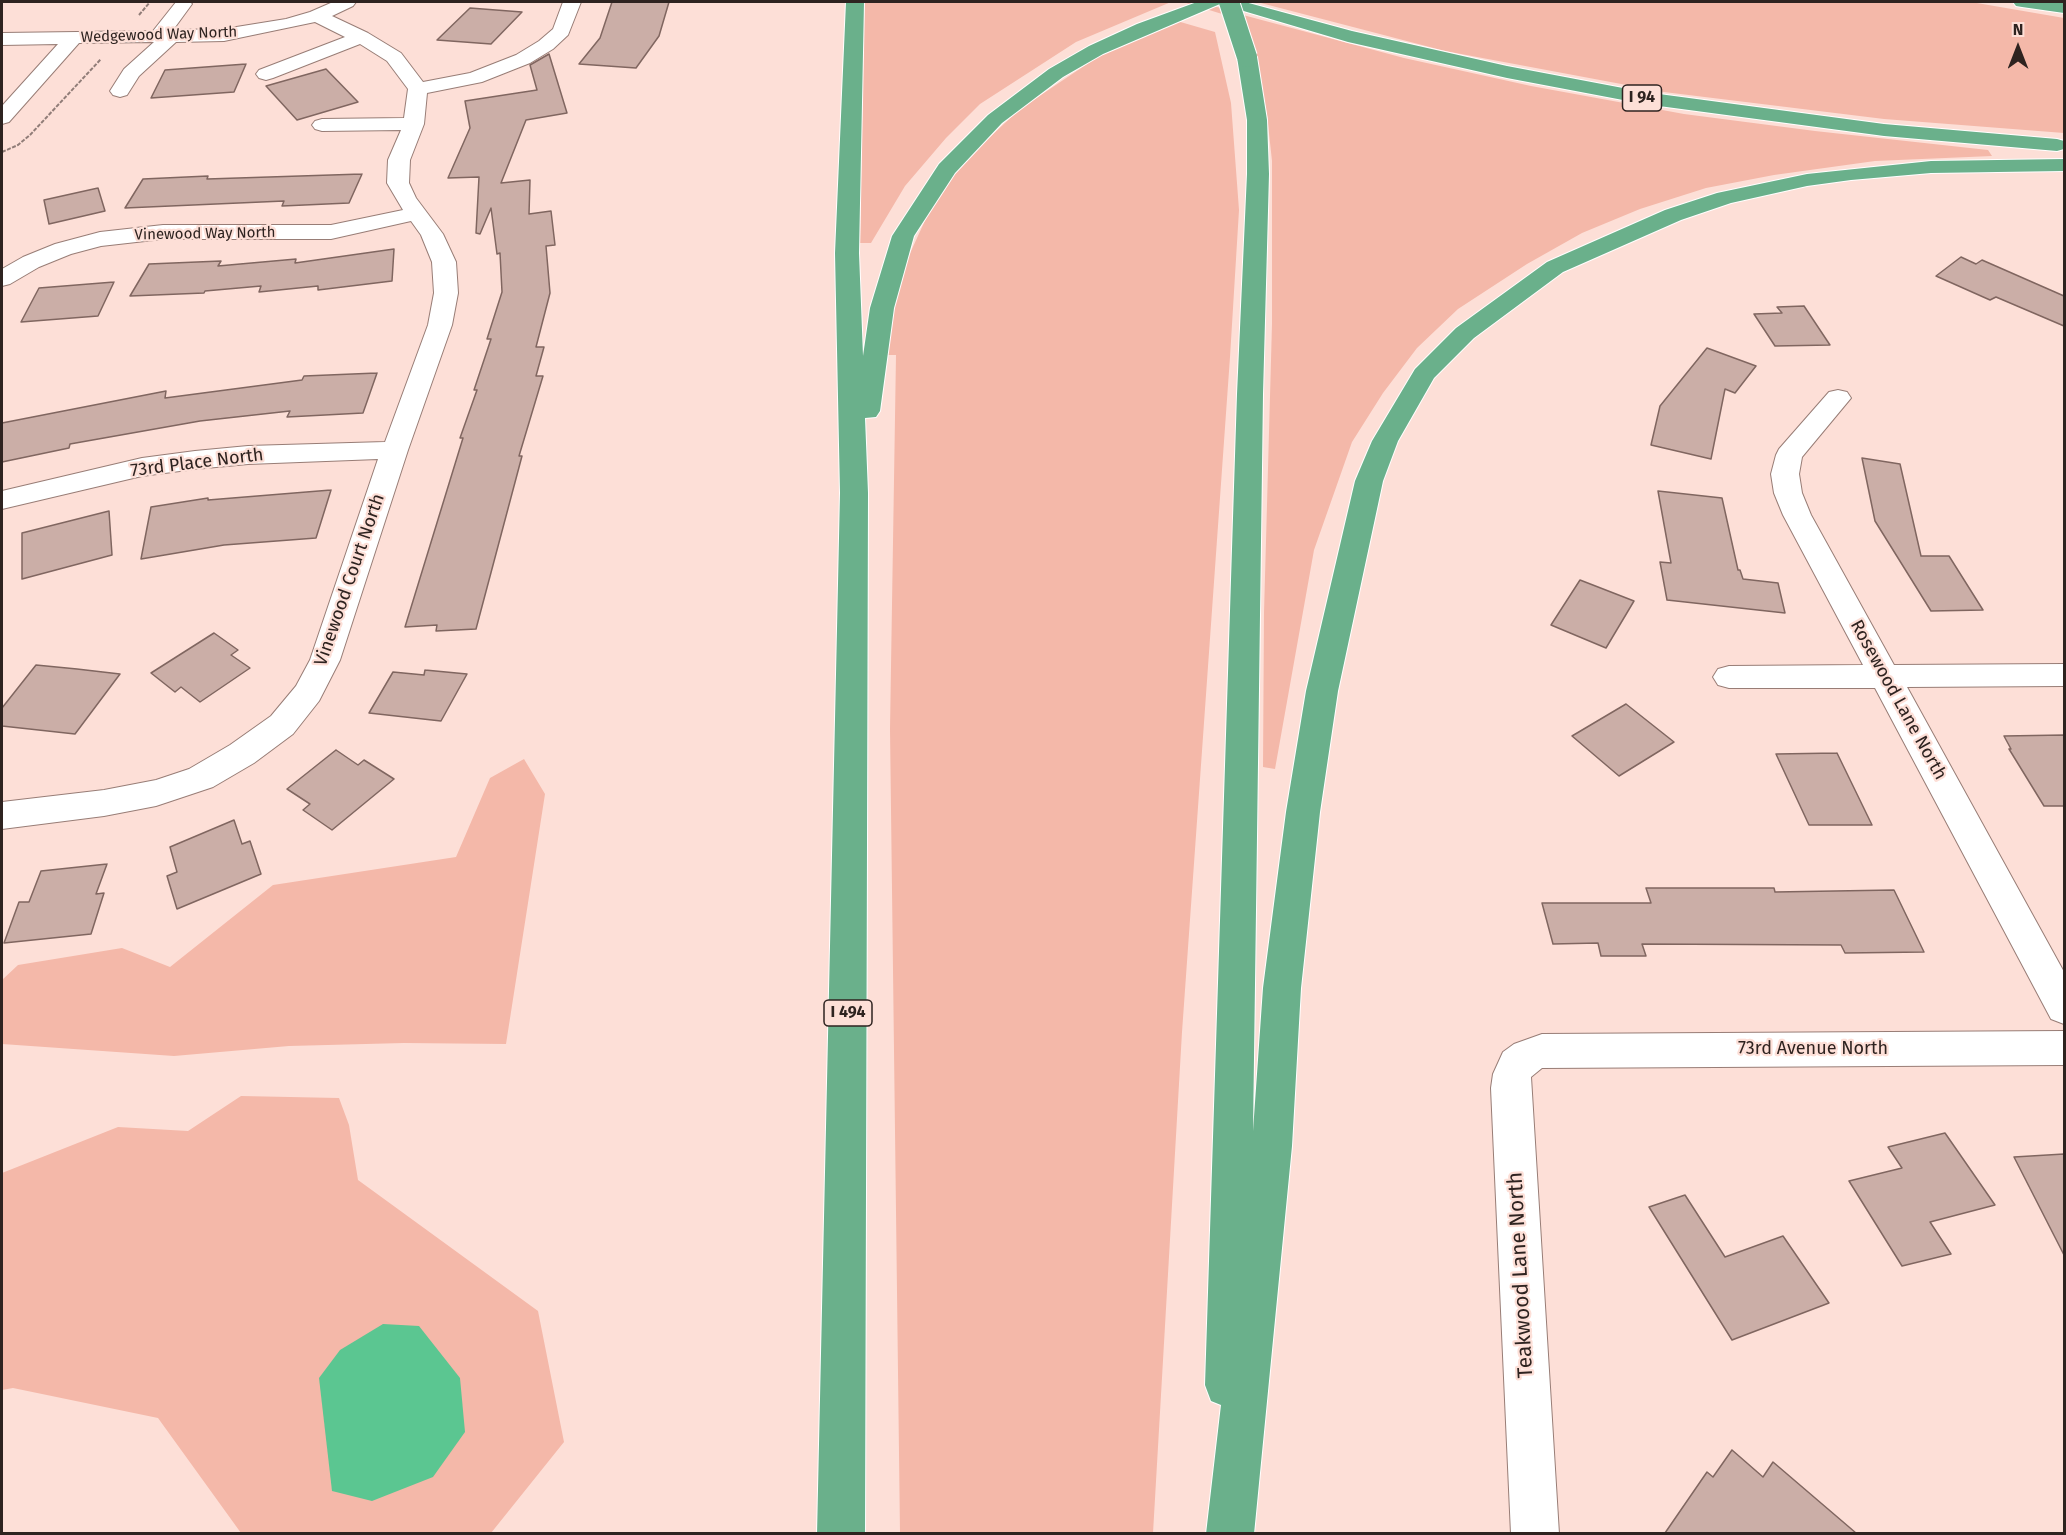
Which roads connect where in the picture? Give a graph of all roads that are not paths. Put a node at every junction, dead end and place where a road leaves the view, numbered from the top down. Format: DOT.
graph roads {
  1 [pos="347,2"];
  2 [pos="572,2"];
  3 [pos="855,2"];
  4 [pos="1212,2"];
  5 [pos="1228,2"];
  6 [pos="2022,2"];
  7 [pos="2049,2"];
  8 [pos="183,4"];
  9 [pos="2064,6"];
  10 [pos="317,16"];
  11 [pos="164,37"];
  12 [pos="361,37"];
  13 [pos="72,38"];
  14 [pos="2,39"];
  15 [pos="54,61"];
  16 [pos="22,62"];
  17 [pos="266,74"];
  18 [pos="418,89"];
  19 [pos="120,91"];
  20 [pos="2,118"];
  21 [pos="414,124"];
  22 [pos="322,125"];
  23 [pos="2064,146"];
  24 [pos="2064,165"];
  25 [pos="416,213"];
  26 [pos="2,279"];
  27 [pos="1838,398"];
  28 [pos="395,450"];
  29 [pos="854,493"];
  30 [pos="2,500"];
  31 [pos="2064,675"];
  32 [pos="1885,676"];
  33 [pos="1729,677"];
  34 [pos="2,815"];
  35 [pos="2064,1007"];
  36 [pos="2064,1048"];
  37 [pos="1561,1051"];
  38 [pos="840,1533"];
  39 [pos="1225,1533"];
  40 [pos="1230,1533"];
  41 [pos="1535,1533"];
  1 -- 10 [label="street, Wedgewood Way North"];
  2 -- 18 [label="street"];
  3 -- 29 [label="highway"];
  4 -- 29 [label="highway"];
  5 -- 23 [label="highway, I 94"];
  5 -- 39 [label="highway, bridge"];
  6 -- 9 [label="highway"];
  7 -- 9 [label="highway"];
  8 -- 11 [label="street"];
  10 -- 11 [label="street, Wedgewood Way North"];
  10 -- 12 [label="street"];
  11 -- 13 [label="street, Wedgewood Way North"];
  11 -- 19 [label="street"];
  12 -- 17 [label="street"];
  12 -- 18 [label="street"];
  13 -- 14 [label="street, Wedgewood Way North"];
  13 -- 15 [label="street"];
  15 -- 16 [label="street"];
  15 -- 20 [label="street"];
  18 -- 21 [label="street, Vinewood Court North"];
  21 -- 22 [label="street"];
  21 -- 25 [label="street, Vinewood Court North"];
  24 -- 40 [label="highway"];
  25 -- 26 [label="street, Vinewood Way North"];
  25 -- 28 [label="street, Vinewood Court North"];
  27 -- 32 [label="street, Rosewood Lane North"];
  28 -- 30 [label="street, 73rd Place North"];
  28 -- 34 [label="street, Vinewood Court North"];
  29 -- 38 [label="highway, I 494"];
  31 -- 32 [label="street"];
  32 -- 33 [label="street"];
  32 -- 35 [label="street, Rosewood Lane North"];
  36 -- 37 [label="street, 73rd Avenue North"];
  37 -- 41 [label="street, Teakwood Lane North"];
}
